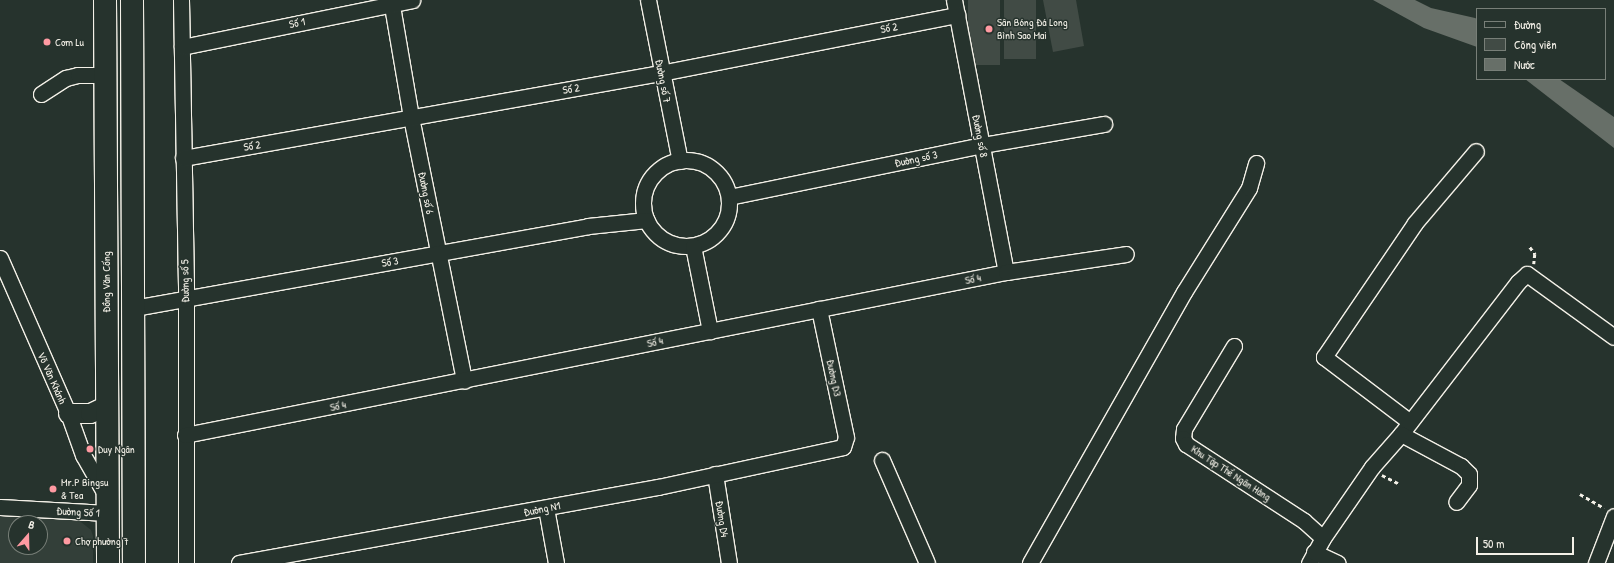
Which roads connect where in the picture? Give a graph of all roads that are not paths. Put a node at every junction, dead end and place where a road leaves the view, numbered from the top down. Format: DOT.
graph roads {
  1 [pos="105,0"];
  2 [pos="132,0"];
  3 [pos="181,0"];
  4 [pos="412,0"];
  5 [pos="648,0"];
  6 [pos="954,0"];
  7 [pos="391,2"];
  8 [pos="957,15"];
  9 [pos="182,47"];
  10 [pos="661,73"];
  11 [pos="105,75"];
  12 [pos="133,76"];
  13 [pos="41,94"];
  14 [pos="411,117"];
  15 [pos="1104,124"];
  16 [pos="982,145"];
  17 [pos="1476,151"];
  18 [pos="183,158"];
  19 [pos="680,161"];
  20 [pos="1256,163"];
  21 [pos="729,198"];
  22 [pos="647,220"];
  23 [pos="693,246"];
  24 [pos="438,254"];
  25 [pos="1126,254"];
  26 [pos="0,258"];
  27 [pos="1006,272"];
  28 [pos="186,299"];
  29 [pos="134,308"];
  30 [pos="819,309"];
  31 [pos="710,331"];
  32 [pos="1614,337"];
  33 [pos="1234,346"];
  34 [pos="464,381"];
  35 [pos="107,404"];
  36 [pos="68,413"];
  37 [pos="1406,428"];
  38 [pos="185,435"];
  39 [pos="843,447"];
  40 [pos="882,460"];
  41 [pos="715,474"];
  42 [pos="1456,502"];
  43 [pos="107,505"];
  44 [pos="0,507"];
  45 [pos="546,508"];
  46 [pos="1611,512"];
  47 [pos="1323,538"];
  48 [pos="1311,557"];
  49 [pos="108,563"];
  50 [pos="134,563"];
  51 [pos="186,563"];
  52 [pos="239,563"];
  53 [pos="556,563"];
  54 [pos="729,563"];
  55 [pos="927,563"];
  56 [pos="1030,563"];
  57 [pos="1338,563"];
  58 [pos="1596,563"];
  1 -- 11 [label="highway, Đồng Văn Cống"];
  2 -- 12 [label="highway"];
  3 -- 9 [label="street, Đường số 5"];
  4 -- 7 [label="street, Số 1"];
  5 -- 10 [label="street, Đường số 7"];
  6 -- 8 [label="street, Đường số 8"];
  7 -- 9 [label="street, Số 1"];
  7 -- 14 [label="street, Đường số 6"];
  8 -- 10 [label="street, Số 2"];
  8 -- 16 [label="street, Đường số 8"];
  9 -- 18 [label="street, Đường số 5"];
  10 -- 14 [label="street, Số 2"];
  10 -- 19 [label="street, Đường số 7"];
  11 -- 12 [label="highway"];
  11 -- 13 [label="street"];
  11 -- 35 [label="highway, Đồng Văn Cống"];
  12 -- 29 [label="highway"];
  14 -- 18 [label="street, Số 2"];
  14 -- 24 [label="street, Đường số 6"];
  15 -- 16 [label="street, Đường số 3"];
  16 -- 21 [label="street, Đường số 3"];
  16 -- 27 [label="street, Đường số 8"];
  17 -- 37 [label="street"];
  18 -- 28 [label="street, Đường số 5"];
  19 -- 21 [label="street"];
  19 -- 22 [label="street"];
  20 -- 56 [label="street"];
  21 -- 23 [label="street"];
  22 -- 23 [label="street"];
  22 -- 24 [label="street, Số 3"];
  23 -- 31 [label="street"];
  24 -- 28 [label="street, Số 3"];
  24 -- 34 [label="street, Đường số 6"];
  25 -- 27 [label="street, Số 4"];
  26 -- 36 [label="street, Võ Văn Khánh"];
  27 -- 30 [label="street, Số 4"];
  28 -- 29 [label="street, Số 3"];
  28 -- 38 [label="street, Đường số 5"];
  29 -- 50 [label="highway"];
  30 -- 31 [label="street, Số 4"];
  30 -- 39 [label="street, Đường D3"];
  31 -- 34 [label="street, Số 4"];
  32 -- 37 [label="street"];
  33 -- 47 [label="street, Khu Tập Thể Ngân Hàng"];
  34 -- 38 [label="street, Số 4"];
  35 -- 36 [label="main road"];
  35 -- 43 [label="highway, Đồng Văn Cống"];
  36 -- 43 [label="street, Võ Văn Khánh"];
  37 -- 42 [label="street"];
  37 -- 47 [label="street"];
  38 -- 51 [label="street, Đường số 5"];
  39 -- 41 [label="street, Đường N1"];
  40 -- 55 [label="street"];
  41 -- 45 [label="street, Đường N1"];
  41 -- 54 [label="street, Đường D4"];
  43 -- 44 [label="street, Đường Số 1"];
  43 -- 49 [label="highway, Đồng Văn Cống"];
  45 -- 52 [label="street, Đường N1"];
  45 -- 53 [label="street"];
  46 -- 58 [label="street"];
  47 -- 48 [label="street"];
  48 -- 57 [label="street"];
}
